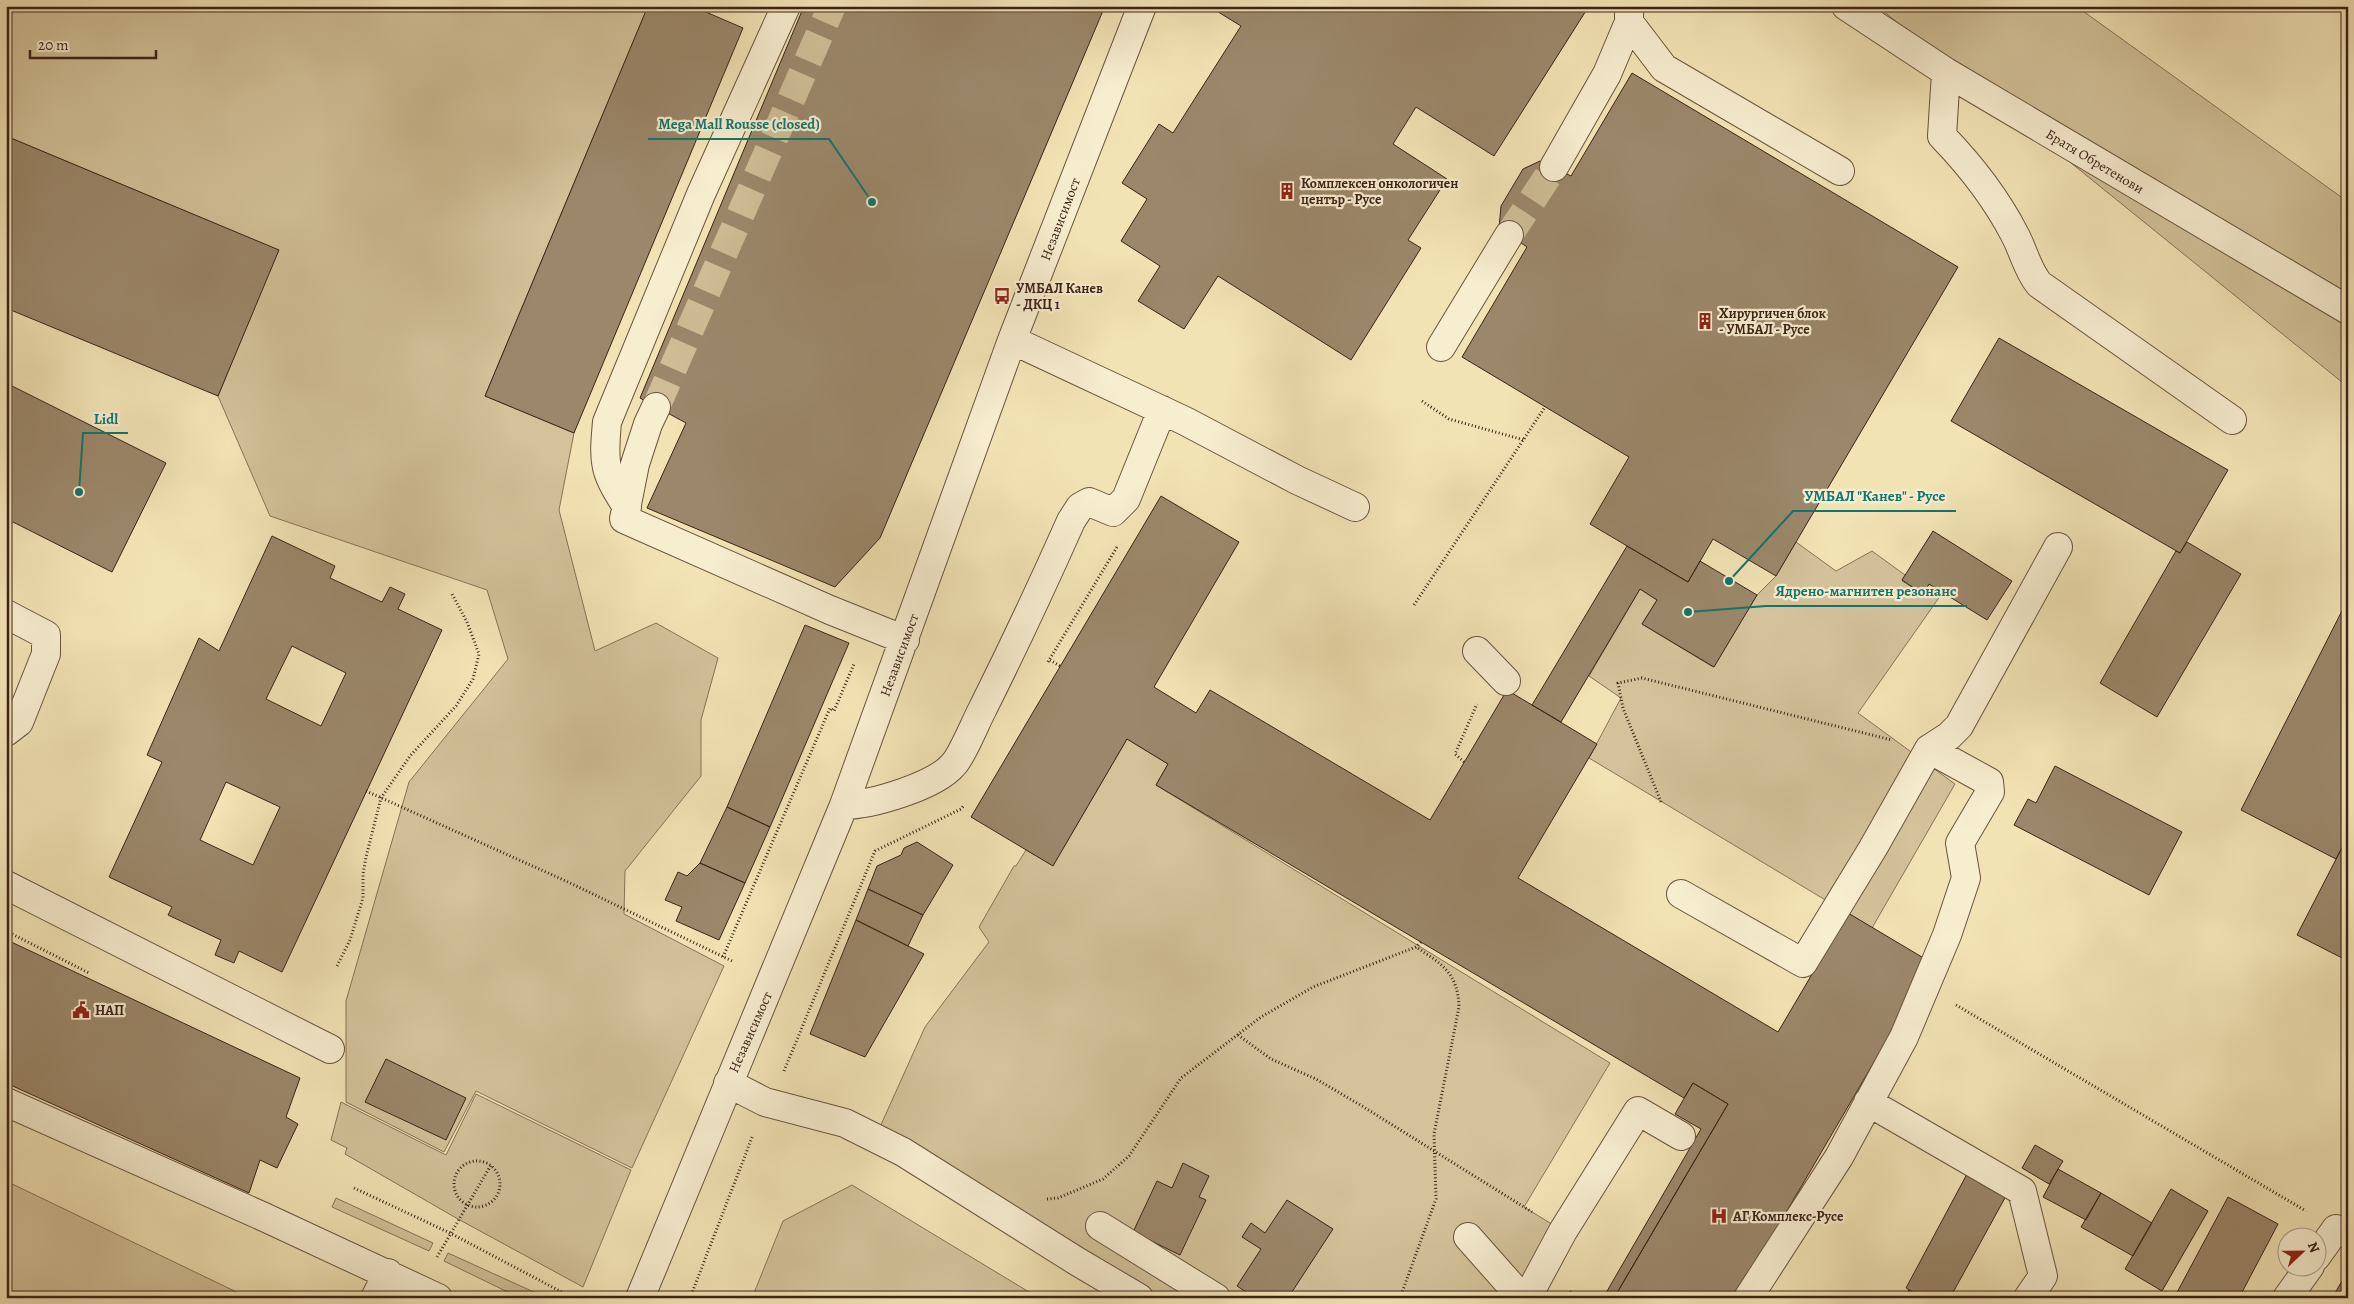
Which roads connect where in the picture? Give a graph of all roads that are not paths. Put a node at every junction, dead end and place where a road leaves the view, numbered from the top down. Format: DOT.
graph roads {
  1 [pos="786,6"];
  2 [pos="1142,6"];
  3 [pos="1846,6"];
  4 [pos="1629,14"];
  5 [pos="1946,72"];
  6 [pos="1554,167"];
  7 [pos="1840,171"];
  8 [pos="1509,235"];
  9 [pos="2348,310"];
  10 [pos="1012,340"];
  11 [pos="1441,347"];
  12 [pos="656,407"];
  13 [pos="1162,410"];
  14 [pos="2232,420"];
  15 [pos="627,507"];
  16 [pos="1355,507"];
  17 [pos="2058,547"];
  18 [pos="6,614"];
  19 [pos="905,640"];
  20 [pos="1477,651"];
  21 [pos="1506,681"];
  22 [pos="6,732"];
  23 [pos="1929,749"];
  24 [pos="844,805"];
  25 [pos="6,885"];
  26 [pos="1681,894"];
  27 [pos="330,1049"];
  28 [pos="728,1083"];
  29 [pos="6,1102"];
  30 [pos="1868,1102"];
  31 [pos="1681,1136"];
  32 [pos="1100,1226"];
  33 [pos="2342,1232"];
  34 [pos="1468,1237"];
  35 [pos="2326,1247"];
  36 [pos="388,1273"];
  37 [pos="2303,1276"];
  38 [pos="429,1293"];
  39 [pos="375,1298"];
  40 [pos="640,1298"];
  41 [pos="1139,1298"];
  42 [pos="1216,1298"];
  43 [pos="1522,1298"];
  44 [pos="1527,1298"];
  45 [pos="1748,1298"];
  46 [pos="2028,1298"];
  47 [pos="2288,1298"];
  1 -- 15 [label="street"];
  2 -- 10 [label="street, Независимост"];
  3 -- 5 [label="street, Братя Обретенови"];
  4 -- 6 [label="street"];
  4 -- 7 [label="street"];
  5 -- 9 [label="street, Братя Обретенови"];
  5 -- 14 [label="street"];
  8 -- 11 [label="street"];
  10 -- 13 [label="street"];
  10 -- 19 [label="street, Независимост"];
  12 -- 15 [label="street"];
  13 -- 16 [label="street"];
  13 -- 24 [label="street"];
  15 -- 19 [label="street"];
  17 -- 23 [label="street"];
  18 -- 22 [label="street"];
  19 -- 24 [label="street, Независимост"];
  20 -- 21 [label="street"];
  23 -- 26 [label="street"];
  23 -- 30 [label="street"];
  24 -- 28 [label="street, Независимост"];
  25 -- 27 [label="street"];
  28 -- 40 [label="street, Независимост"];
  28 -- 41 [label="street"];
  29 -- 36 [label="street"];
  30 -- 45 [label="street"];
  30 -- 46 [label="street"];
  31 -- 44 [label="street"];
  32 -- 42 [label="street"];
  33 -- 35 [label="street"];
  34 -- 43 [label="street"];
  36 -- 38 [label="street"];
  36 -- 39 [label="street"];
  37 -- 47 [label="street"];
}
